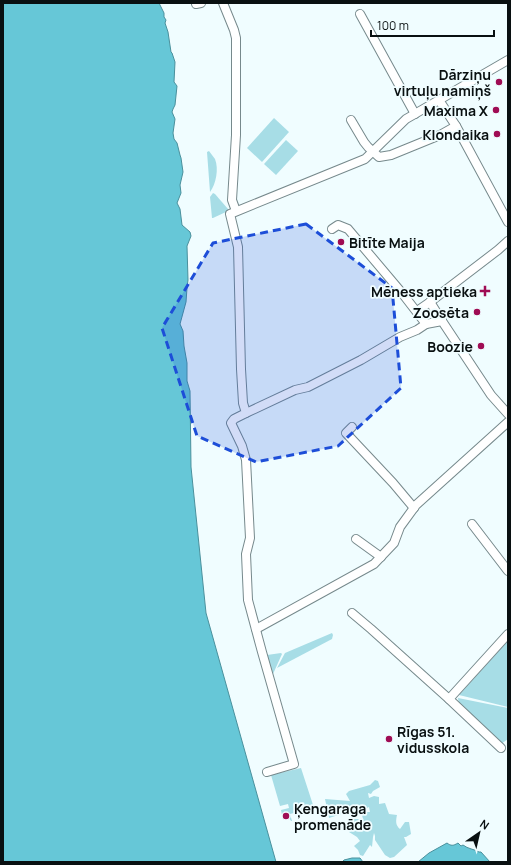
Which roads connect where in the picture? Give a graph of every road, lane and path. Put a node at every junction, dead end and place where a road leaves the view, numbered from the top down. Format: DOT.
graph roads {
  1 [pos="223,3"];
  2 [pos="360,14"];
  3 [pos="508,60"];
  4 [pos="439,100"];
  5 [pos="415,114"];
  6 [pos="351,120"];
  7 [pos="456,126"];
  8 [pos="373,152"];
  9 [pos="236,211"];
  10 [pos="508,222"];
  11 [pos="332,228"];
  12 [pos="508,241"];
  13 [pos="430,302"];
  14 [pos="416,311"];
  15 [pos="442,321"];
  16 [pos="426,324"];
  17 [pos="246,413"];
  18 [pos="508,414"];
  19 [pos="508,422"];
  20 [pos="352,427"];
  21 [pos="414,508"];
  22 [pos="472,524"];
  23 [pos="356,539"];
  24 [pos="381,557"];
  25 [pos="508,571"];
  26 [pos="352,614"];
  27 [pos="256,629"];
  28 [pos="508,634"];
  29 [pos="449,699"];
  30 [pos="501,748"];
  31 [pos="267,772"];
  1 -- 9 [label="street"];
  2 -- 5 [label="street"];
  3 -- 4 [label="street"];
  4 -- 5 [label="street"];
  4 -- 7 [label="street"];
  5 -- 8 [label="street"];
  6 -- 8 [label="street"];
  7 -- 8 [label="street"];
  7 -- 10 [label="street"];
  8 -- 9 [label="street"];
  9 -- 17 [label="street"];
  11 -- 14 [label="street"];
  12 -- 13 [label="street"];
  13 -- 14 [label="street"];
  13 -- 15 [label="street"];
  14 -- 16 [label="street"];
  15 -- 16 [label="street"];
  15 -- 18 [label="street"];
  16 -- 17 [label="street"];
  17 -- 27 [label="street"];
  19 -- 21 [label="street"];
  20 -- 21 [label="street"];
  21 -- 24 [label="street"];
  22 -- 25 [label="street"];
  23 -- 24 [label="street"];
  24 -- 27 [label="street"];
  26 -- 29 [label="street"];
  27 -- 31 [label="street"];
  28 -- 29 [label="street"];
  29 -- 30 [label="street"];
}
